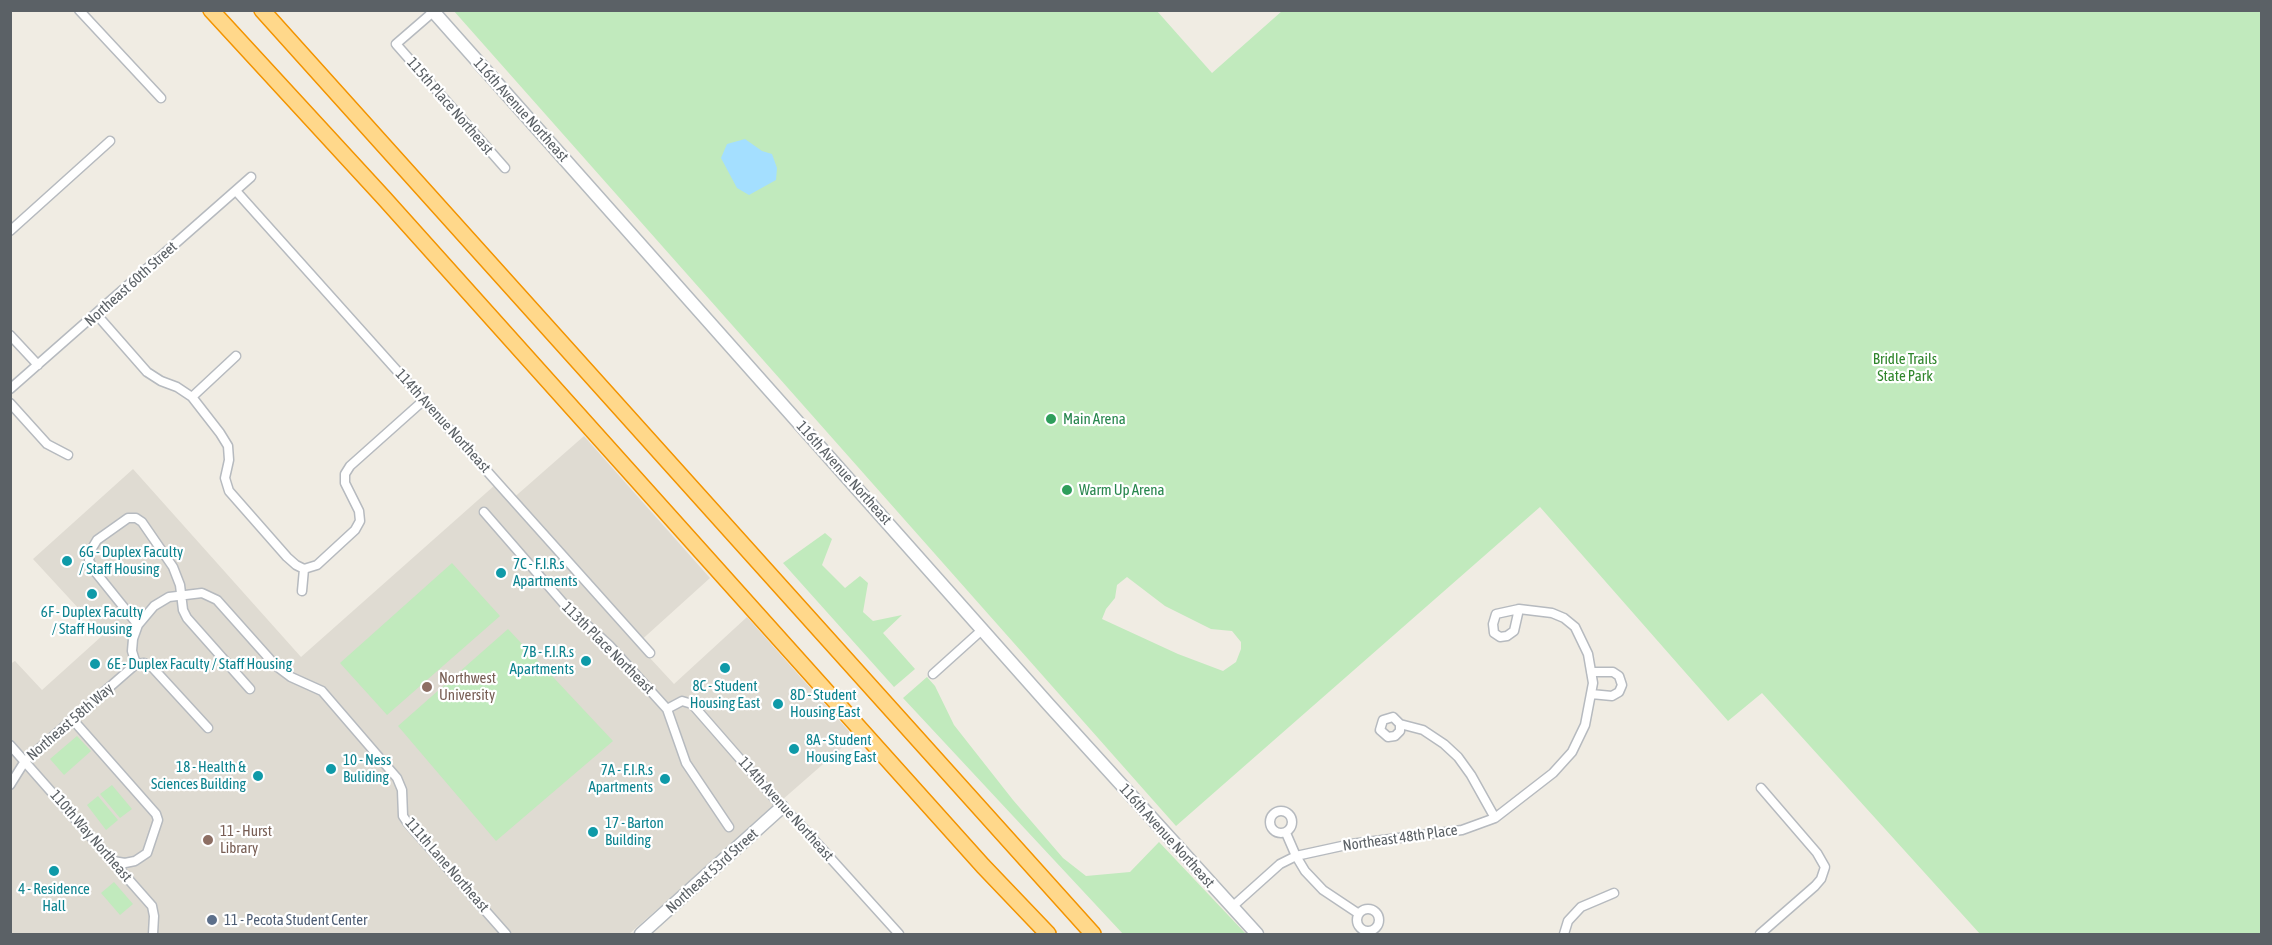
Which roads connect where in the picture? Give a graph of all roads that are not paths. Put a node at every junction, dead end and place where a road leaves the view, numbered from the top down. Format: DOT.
graph roads {
  1 [pos="79,10"];
  2 [pos="211,10"];
  3 [pos="262,10"];
  4 [pos="433,11"];
  5 [pos="161,98"];
  6 [pos="110,141"];
  7 [pos="505,168"];
  8 [pos="251,177"];
  9 [pos="236,191"];
  10 [pos="10,231"];
  11 [pos="96,315"];
  12 [pos="10,334"];
  13 [pos="236,356"];
  14 [pos="38,365"];
  15 [pos="10,389"];
  16 [pos="192,397"];
  17 [pos="424,400"];
  18 [pos="10,404"];
  19 [pos="68,455"];
  20 [pos="484,512"];
  21 [pos="304,569"];
  22 [pos="302,591"];
  23 [pos="181,594"];
  24 [pos="1519,609"];
  25 [pos="138,624"];
  26 [pos="983,629"];
  27 [pos="650,653"];
  28 [pos="136,664"];
  29 [pos="1592,672"];
  30 [pos="933,674"];
  31 [pos="250,689"];
  32 [pos="1591,694"];
  33 [pos="667,709"];
  34 [pos="73,720"];
  35 [pos="1400,724"];
  36 [pos="208,729"];
  37 [pos="10,745"];
  38 [pos="25,761"];
  39 [pos="10,785"];
  40 [pos="1761,788"];
  41 [pos="782,807"];
  42 [pos="1495,818"];
  43 [pos="729,827"];
  44 [pos="1286,833"];
  45 [pos="1296,856"];
  46 [pos="112,861"];
  47 [pos="1614,893"];
  48 [pos="1232,907"];
  49 [pos="1359,914"];
  50 [pos="153,934"];
  51 [pos="506,934"];
  52 [pos="641,934"];
  53 [pos="899,934"];
  54 [pos="1048,934"];
  55 [pos="1093,934"];
  56 [pos="1257,934"];
  57 [pos="1564,934"];
  58 [pos="1760,934"];
  1 -- 5 [label="street"];
  2 -- 54 [label="highway"];
  3 -- 55 [label="highway"];
  4 -- 7 [label="street, 115th Place Northeast"];
  4 -- 26 [label="street, 116th Avenue Northeast"];
  6 -- 10 [label="street"];
  8 -- 9 [label="street, Northeast 60th Street"];
  9 -- 11 [label="street, Northeast 60th Street"];
  9 -- 17 [label="street, 114th Avenue Northeast"];
  11 -- 14 [label="street, Northeast 60th Street"];
  11 -- 16 [label="street"];
  12 -- 14 [label="street"];
  13 -- 16 [label="street"];
  14 -- 15 [label="street, Northeast 60th Street"];
  16 -- 21 [label="street"];
  17 -- 21 [label="street"];
  17 -- 27 [label="street, 114th Avenue Northeast"];
  18 -- 19 [label="street"];
  20 -- 33 [label="street, 113th Place Northeast"];
  21 -- 22 [label="street"];
  23 -- 25 [label="street, 111th Lane Northeast"];
  23 -- 25 [label="street"];
  23 -- 31 [label="street"];
  23 -- 51 [label="street, 111th Lane Northeast"];
  24 -- 29 [label="street, Northeast 48th Place"];
  25 -- 28 [label="street"];
  26 -- 30 [label="street"];
  26 -- 48 [label="street, 116th Avenue Northeast"];
  28 -- 34 [label="street, Northeast 58th Way"];
  28 -- 36 [label="street"];
  29 -- 32 [label="street, Northeast 48th Place"];
  29 -- 32 [label="street"];
  32 -- 42 [label="street, Northeast 48th Place"];
  33 -- 41 [label="street, 114th Avenue Northeast"];
  33 -- 43 [label="street, 113th Place Northeast"];
  34 -- 38 [label="street, Northeast 58th Way"];
  34 -- 46 [label="street"];
  35 -- 42 [label="street"];
  37 -- 38 [label="street, 110th Way Northeast"];
  38 -- 39 [label="street, Northeast 58th Way"];
  38 -- 46 [label="street, 110th Way Northeast"];
  40 -- 58 [label="street"];
  41 -- 52 [label="street, Northeast 53rd Street"];
  41 -- 53 [label="street, 114th Avenue Northeast"];
  42 -- 45 [label="street, Northeast 48th Place"];
  44 -- 45 [label="street"];
  45 -- 48 [label="street, Northeast 48th Place"];
  45 -- 49 [label="street"];
  46 -- 50 [label="street, 110th Way Northeast"];
  47 -- 57 [label="street"];
  48 -- 56 [label="street, 116th Avenue Northeast"];
}
